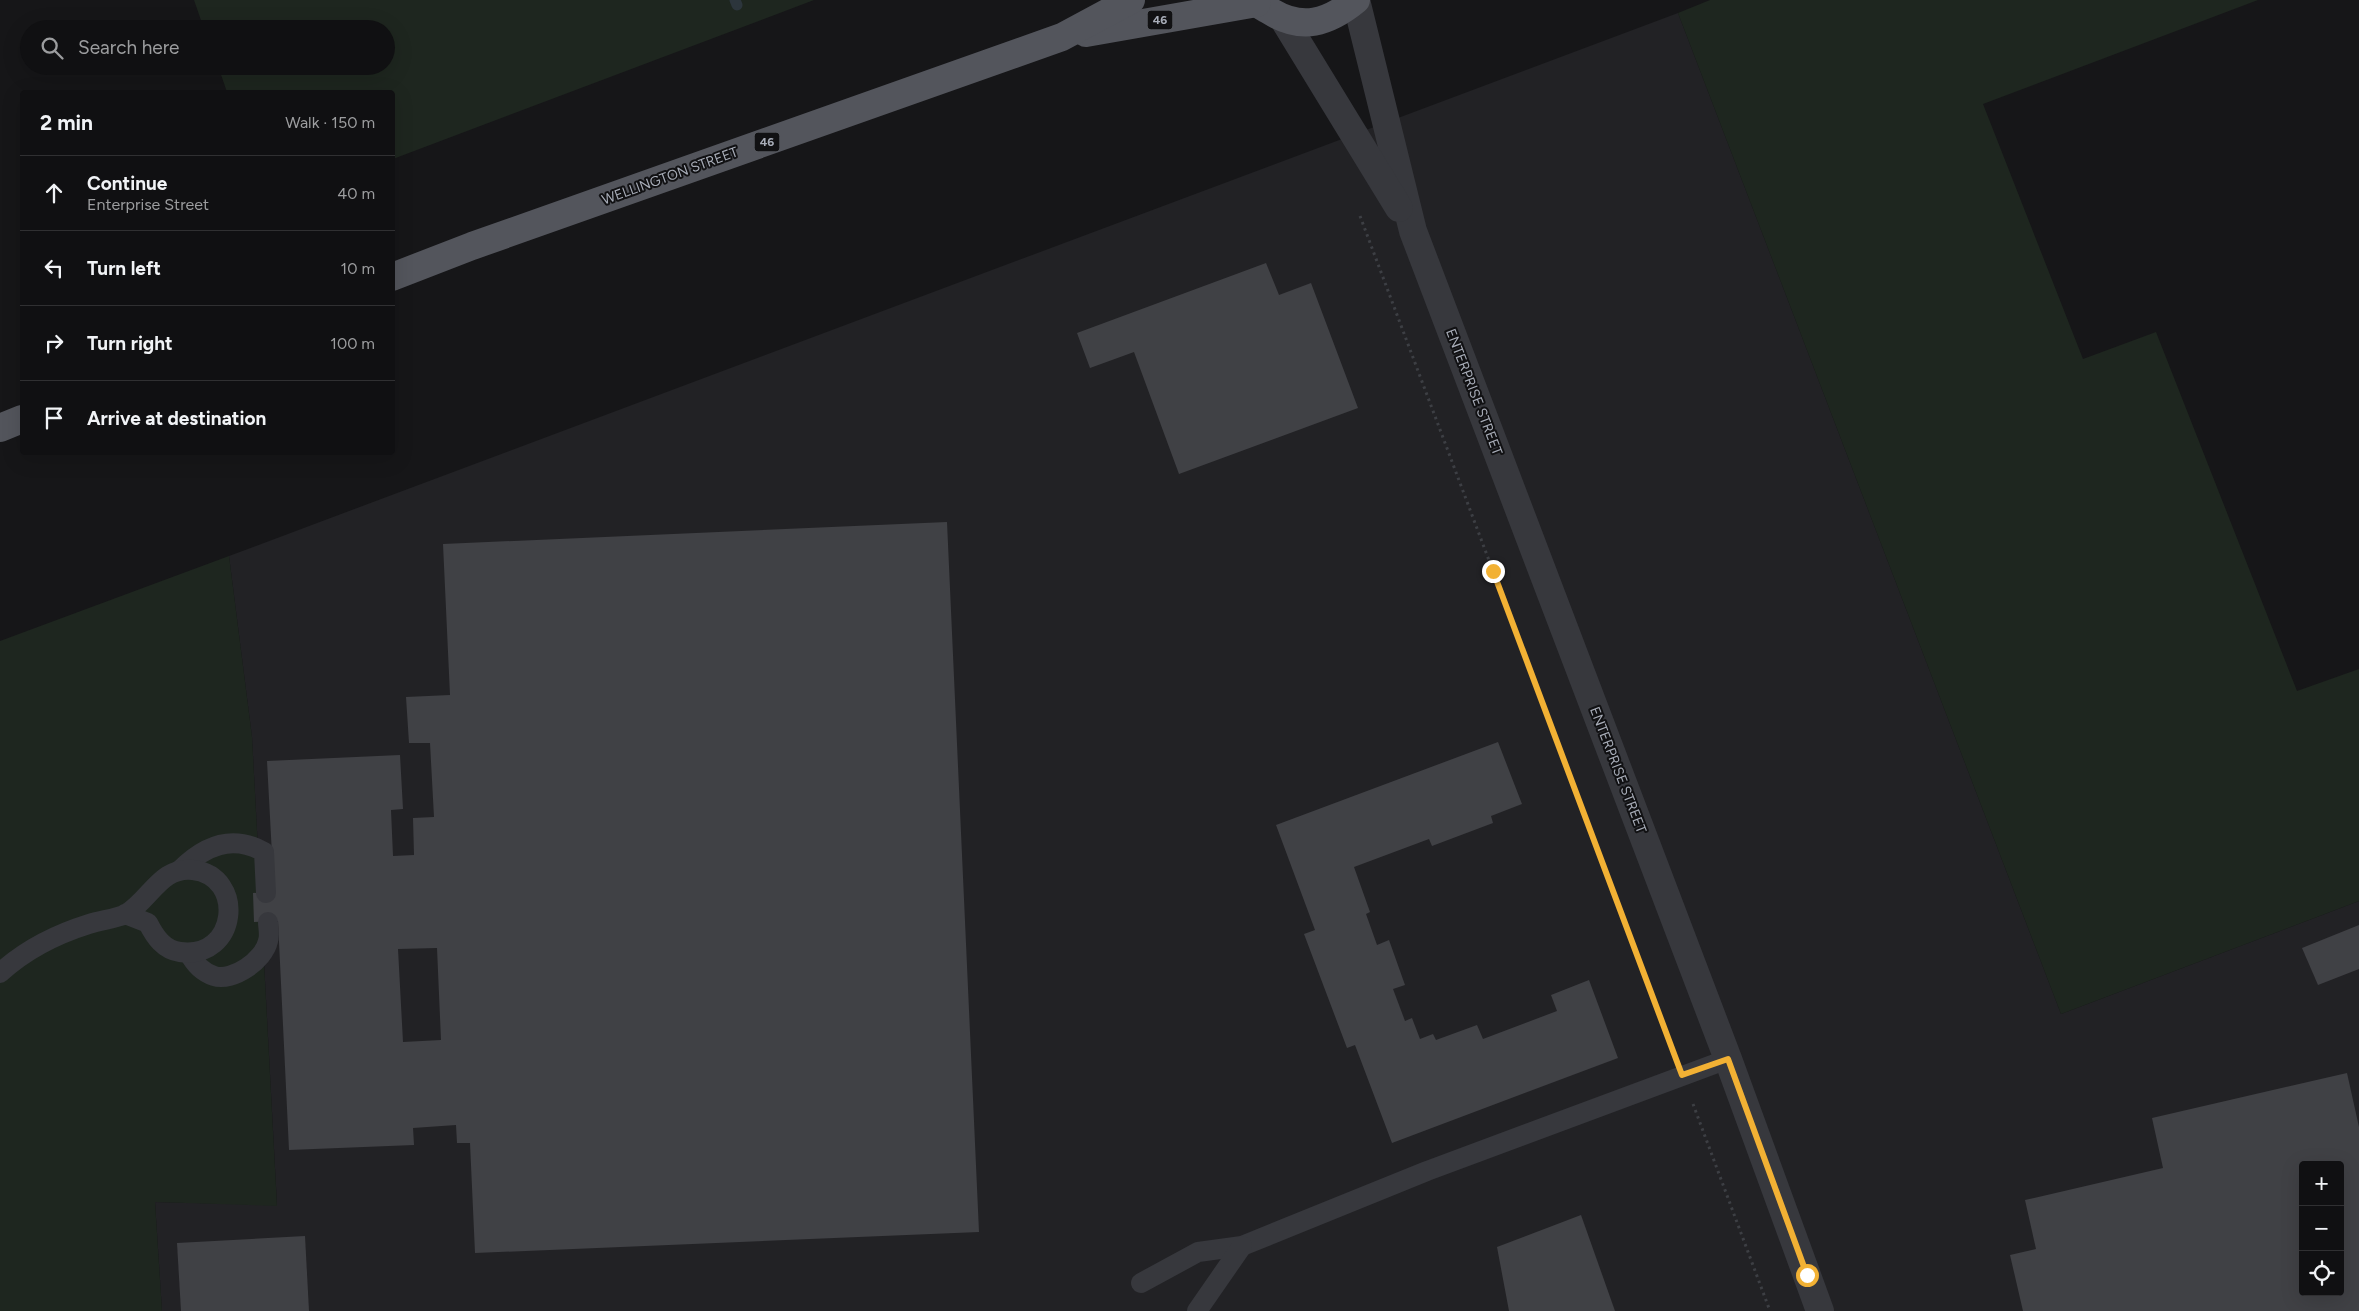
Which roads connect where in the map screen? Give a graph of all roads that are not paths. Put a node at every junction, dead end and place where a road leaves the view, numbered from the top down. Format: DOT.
graph roads {
  1 [pos="1131,0"];
  2 [pos="1356,0"];
  3 [pos="1256,2"];
  4 [pos="1284,20"];
  5 [pos="1062,37"];
  6 [pos="1413,231"];
  7 [pos="395,276"];
  8 [pos="20,420"];
  9 [pos="0,428"];
  10 [pos="180,870"];
  11 [pos="266,892"];
  12 [pos="125,914"];
  13 [pos="268,922"];
  14 [pos="189,953"];
  15 [pos="0,973"];
  16 [pos="1728,1059"];
  17 [pos="1242,1246"];
  18 [pos="1141,1283"];
  19 [pos="1197,1311"];
  20 [pos="1820,1311"];
  1 -- 5 [label="main road, WELLINGTON STREET / 46"];
  2 -- 4 [label="main road, 46"];
  2 -- 6 [label="street, ENTERPRISE STREET"];
  3 -- 4 [label="main road, 46"];
  3 -- 5 [label="main road, WELLINGTON STREET / 46"];
  4 -- 6 [label="street, ENTERPRISE STREET"];
  5 -- 7 [label="main road, WELLINGTON STREET / 46"];
  6 -- 16 [label="street, ENTERPRISE STREET"];
  8 -- 9 [label="main road"];
  10 -- 11 [label="lane"];
  10 -- 12 [label="lane"];
  10 -- 14 [label="lane"];
  12 -- 14 [label="lane"];
  12 -- 15 [label="lane"];
  13 -- 14 [label="lane"];
  16 -- 17 [label="lane"];
  16 -- 20 [label="street, ENTERPRISE STREET"];
  17 -- 18 [label="lane"];
  17 -- 19 [label="lane"];
}
